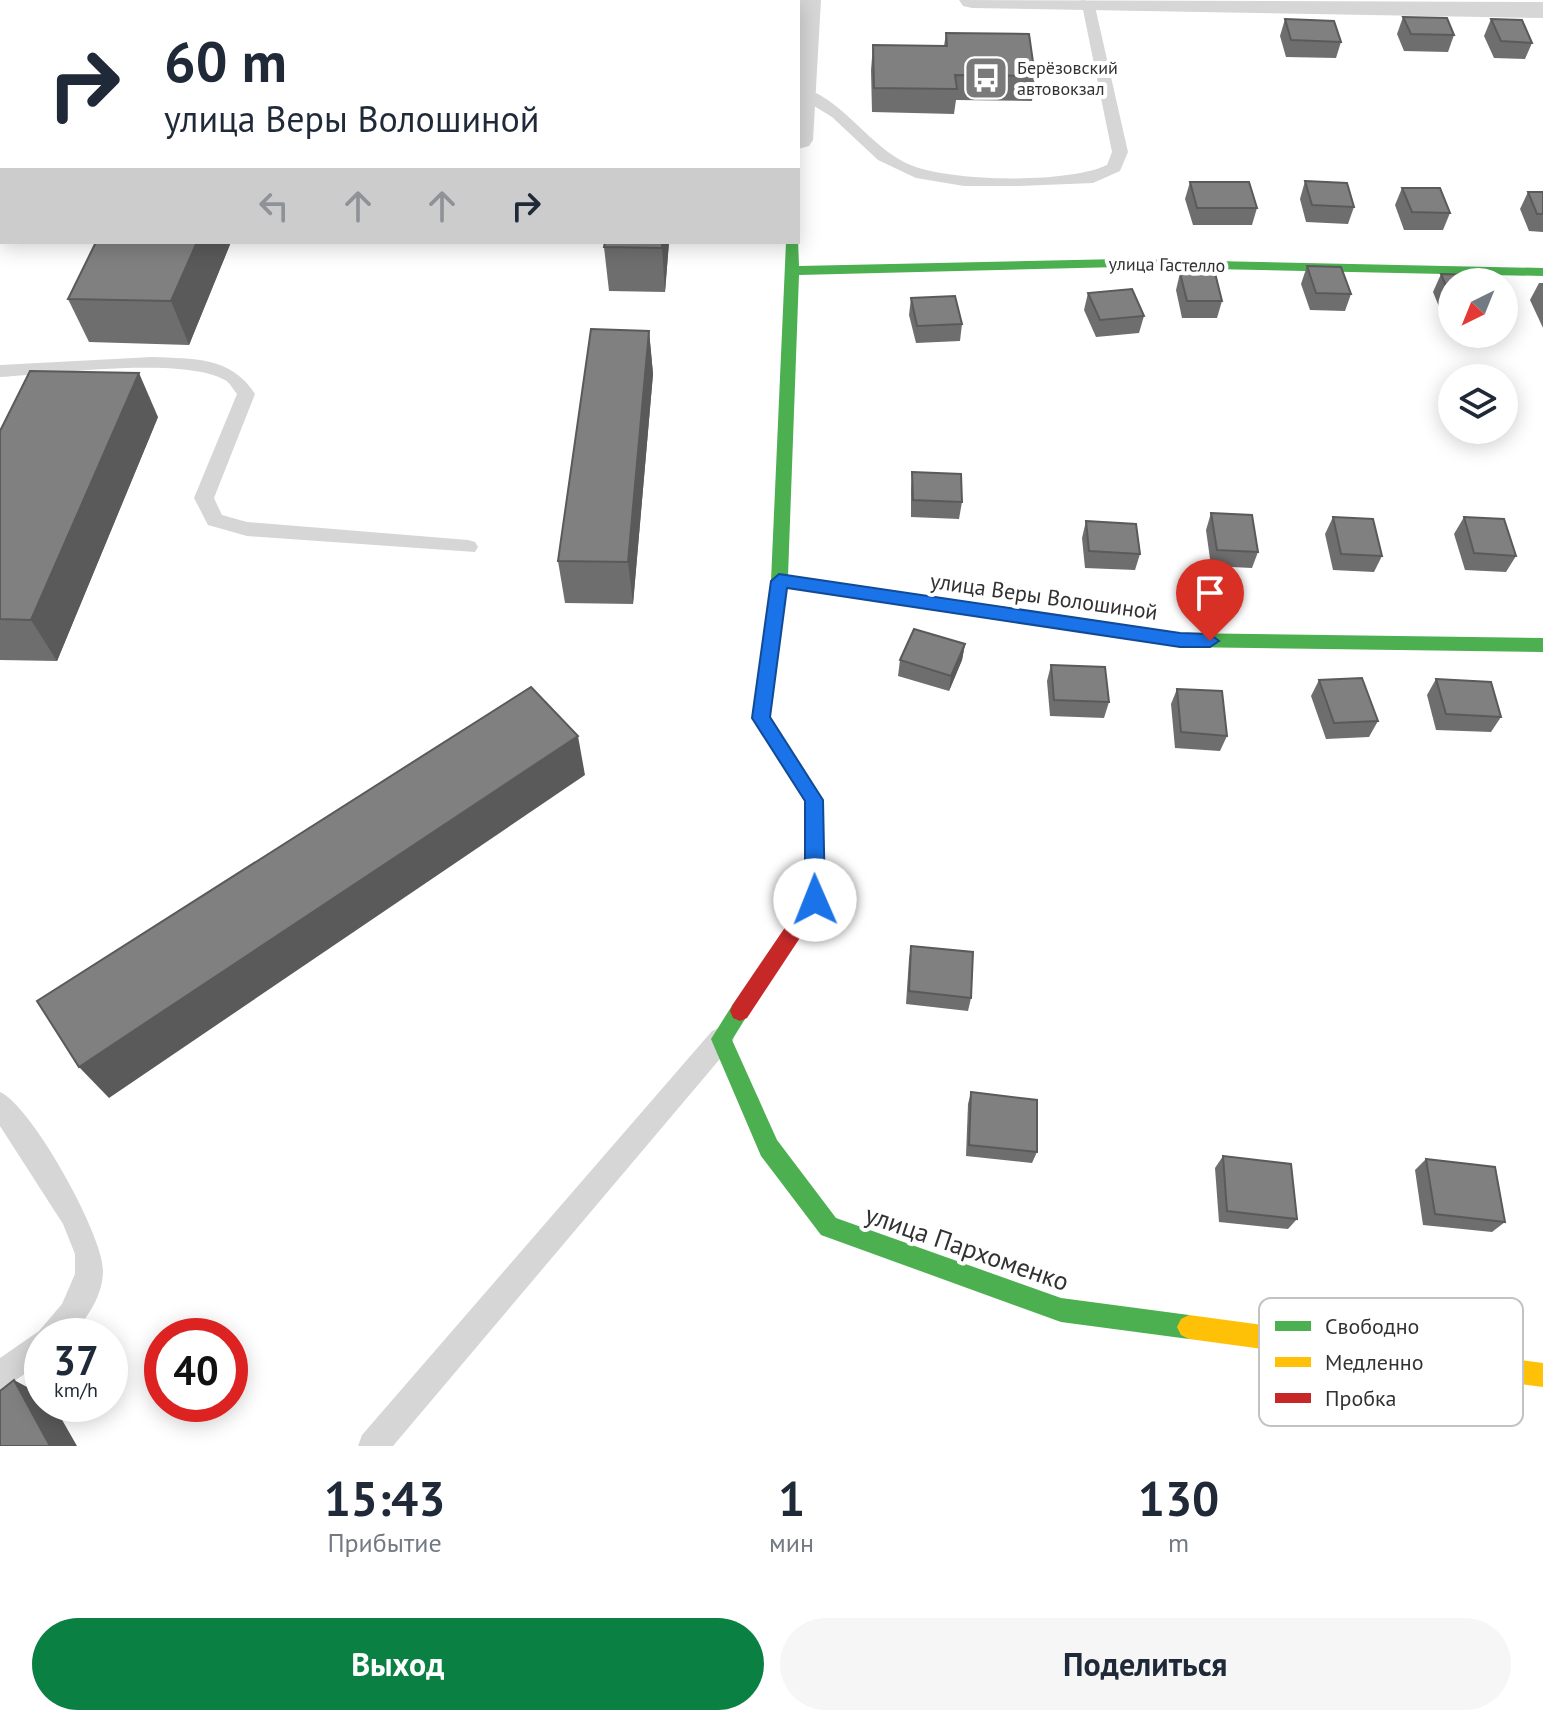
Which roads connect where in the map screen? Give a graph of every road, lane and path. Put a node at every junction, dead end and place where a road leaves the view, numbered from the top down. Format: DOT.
graph roads {
  1 [pos="808,0"];
  2 [pos="972,0"];
  3 [pos="1087,2"];
  4 [pos="1543,10"];
  5 [pos="800,81"];
  6 [pos="800,91"];
  7 [pos="793,244"];
  8 [pos="791,271"];
  9 [pos="1543,272"];
  10 [pos="0,371"];
  11 [pos="468,547"];
  12 [pos="779,581"];
  13 [pos="1543,645"];
  14 [pos="721,1039"];
  15 [pos="0,1105"];
  16 [pos="72,1318"];
  17 [pos="1259,1337"];
  18 [pos="24,1358"];
  19 [pos="1523,1372"];
  20 [pos="1543,1375"];
  21 [pos="0,1376"];
  22 [pos="373,1446"];
  1 -- 5 [label="street"];
  2 -- 3 [label="street"];
  3 -- 4 [label="street"];
  3 -- 6 [label="lane"];
  7 -- 8 [label="street"];
  8 -- 9 [label="street, улица Гастелло"];
  8 -- 12 [label="street"];
  10 -- 11 [label="lane"];
  12 -- 13 [label="street, улица Веры Волошиной"];
  12 -- 14 [label="street"];
  14 -- 17 [label="street, улица Пархоменко"];
  14 -- 22 [label="lane"];
  15 -- 16 [label="lane"];
  18 -- 21 [label="lane"];
  19 -- 20 [label="street, улица Пархоменко"];
}
